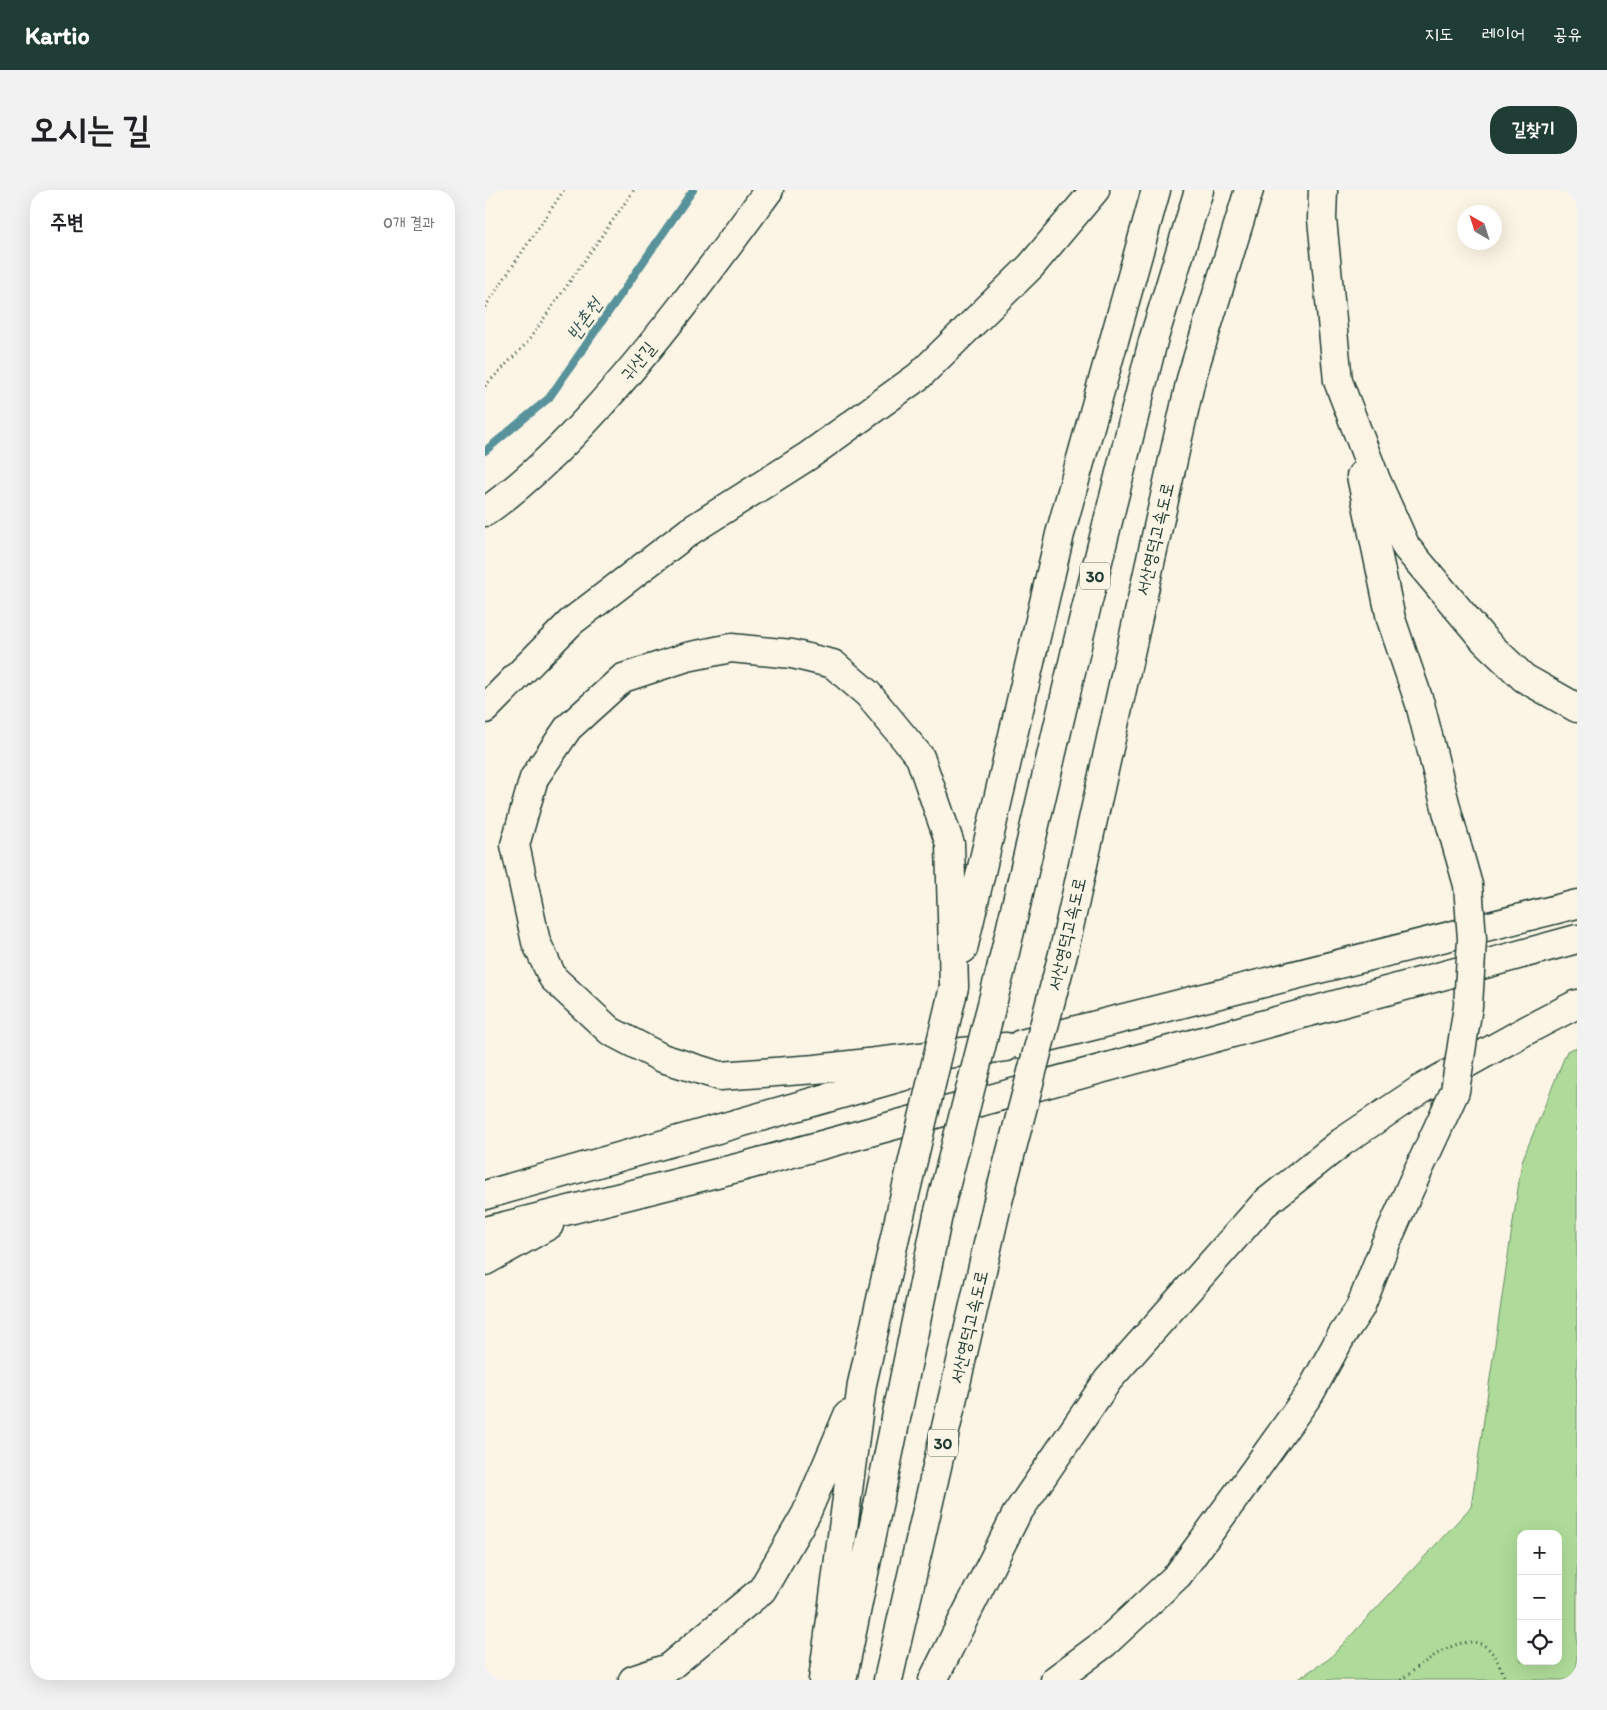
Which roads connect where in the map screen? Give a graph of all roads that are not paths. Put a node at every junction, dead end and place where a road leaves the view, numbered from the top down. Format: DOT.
graph roads {
  1 [pos="769,190"];
  2 [pos="1095,190"];
  3 [pos="1156,190"];
  4 [pos="1199,190"];
  5 [pos="1249,190"];
  6 [pos="1323,190"];
  7 [pos="1339,381"];
  8 [pos="485,512"];
  9 [pos="1577,708"];
  10 [pos="485,709"];
  11 [pos="1577,904"];
  12 [pos="1577,939"];
  13 [pos="954,988"];
  14 [pos="1577,1004"];
  15 [pos="1006,1047"];
  16 [pos="741,1167"];
  17 [pos="485,1195"];
  18 [pos="485,1231"];
  19 [pos="485,1261"];
  20 [pos="862,1384"];
  21 [pos="633,1680"];
  22 [pos="823,1680"];
  23 [pos="842,1680"];
  24 [pos="888,1680"];
  25 [pos="933,1680"];
  26 [pos="1055,1680"];
  1 -- 8 [label="main road, 귀산길"];
  2 -- 10 [label="main road"];
  3 -- 13 [label="main road"];
  4 -- 23 [label="main road, 30, bridge"];
  5 -- 24 [label="main road, 서산영덕고속도로 / 30, bridge"];
  6 -- 7 [label="main road"];
  7 -- 9 [label="main road"];
  7 -- 26 [label="main road, bridge"];
  11 -- 15 [label="main road"];
  12 -- 16 [label="main road"];
  13 -- 15 [label="main road"];
  13 -- 20 [label="main road, bridge"];
  14 -- 25 [label="main road"];
  15 -- 17 [label="main road"];
  16 -- 18 [label="main road"];
  16 -- 19 [label="main road"];
  20 -- 21 [label="main road"];
  20 -- 22 [label="main road"];
}
